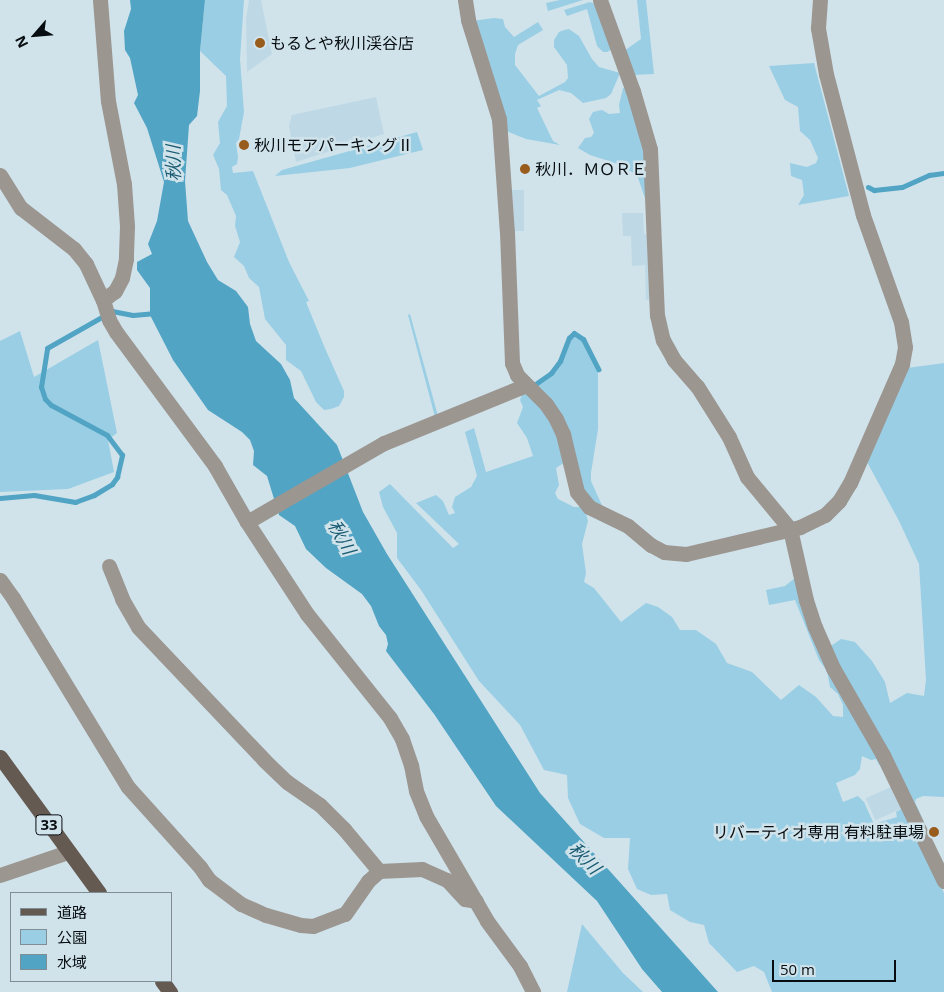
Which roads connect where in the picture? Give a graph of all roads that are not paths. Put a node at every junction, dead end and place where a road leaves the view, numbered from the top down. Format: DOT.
graph roads {
  1 [pos="100,0"];
  2 [pos="465,0"];
  3 [pos="600,0"];
  4 [pos="820,0"];
  5 [pos="0,175"];
  6 [pos="103,301"];
  7 [pos="526,385"];
  8 [pos="251,520"];
  9 [pos="790,529"];
  10 [pos="109,566"];
  11 [pos="0,580"];
  12 [pos="0,757"];
  13 [pos="68,852"];
  14 [pos="379,871"];
  15 [pos="0,875"];
  16 [pos="944,880"];
  17 [pos="98,892"];
  18 [pos="476,902"];
  19 [pos="533,992"];
  1 -- 6 [label="street"];
  2 -- 7 [label="street"];
  3 -- 9 [label="street"];
  4 -- 9 [label="street"];
  5 -- 6 [label="street"];
  6 -- 8 [label="street"];
  7 -- 8 [label="street"];
  7 -- 9 [label="street"];
  8 -- 18 [label="street"];
  9 -- 16 [label="street"];
  10 -- 14 [label="street"];
  11 -- 14 [label="street"];
  12 -- 13 [label="main road, 33"];
  13 -- 15 [label="street"];
  13 -- 17 [label="main road, 33"];
  14 -- 18 [label="street"];
  18 -- 19 [label="street"];
}
